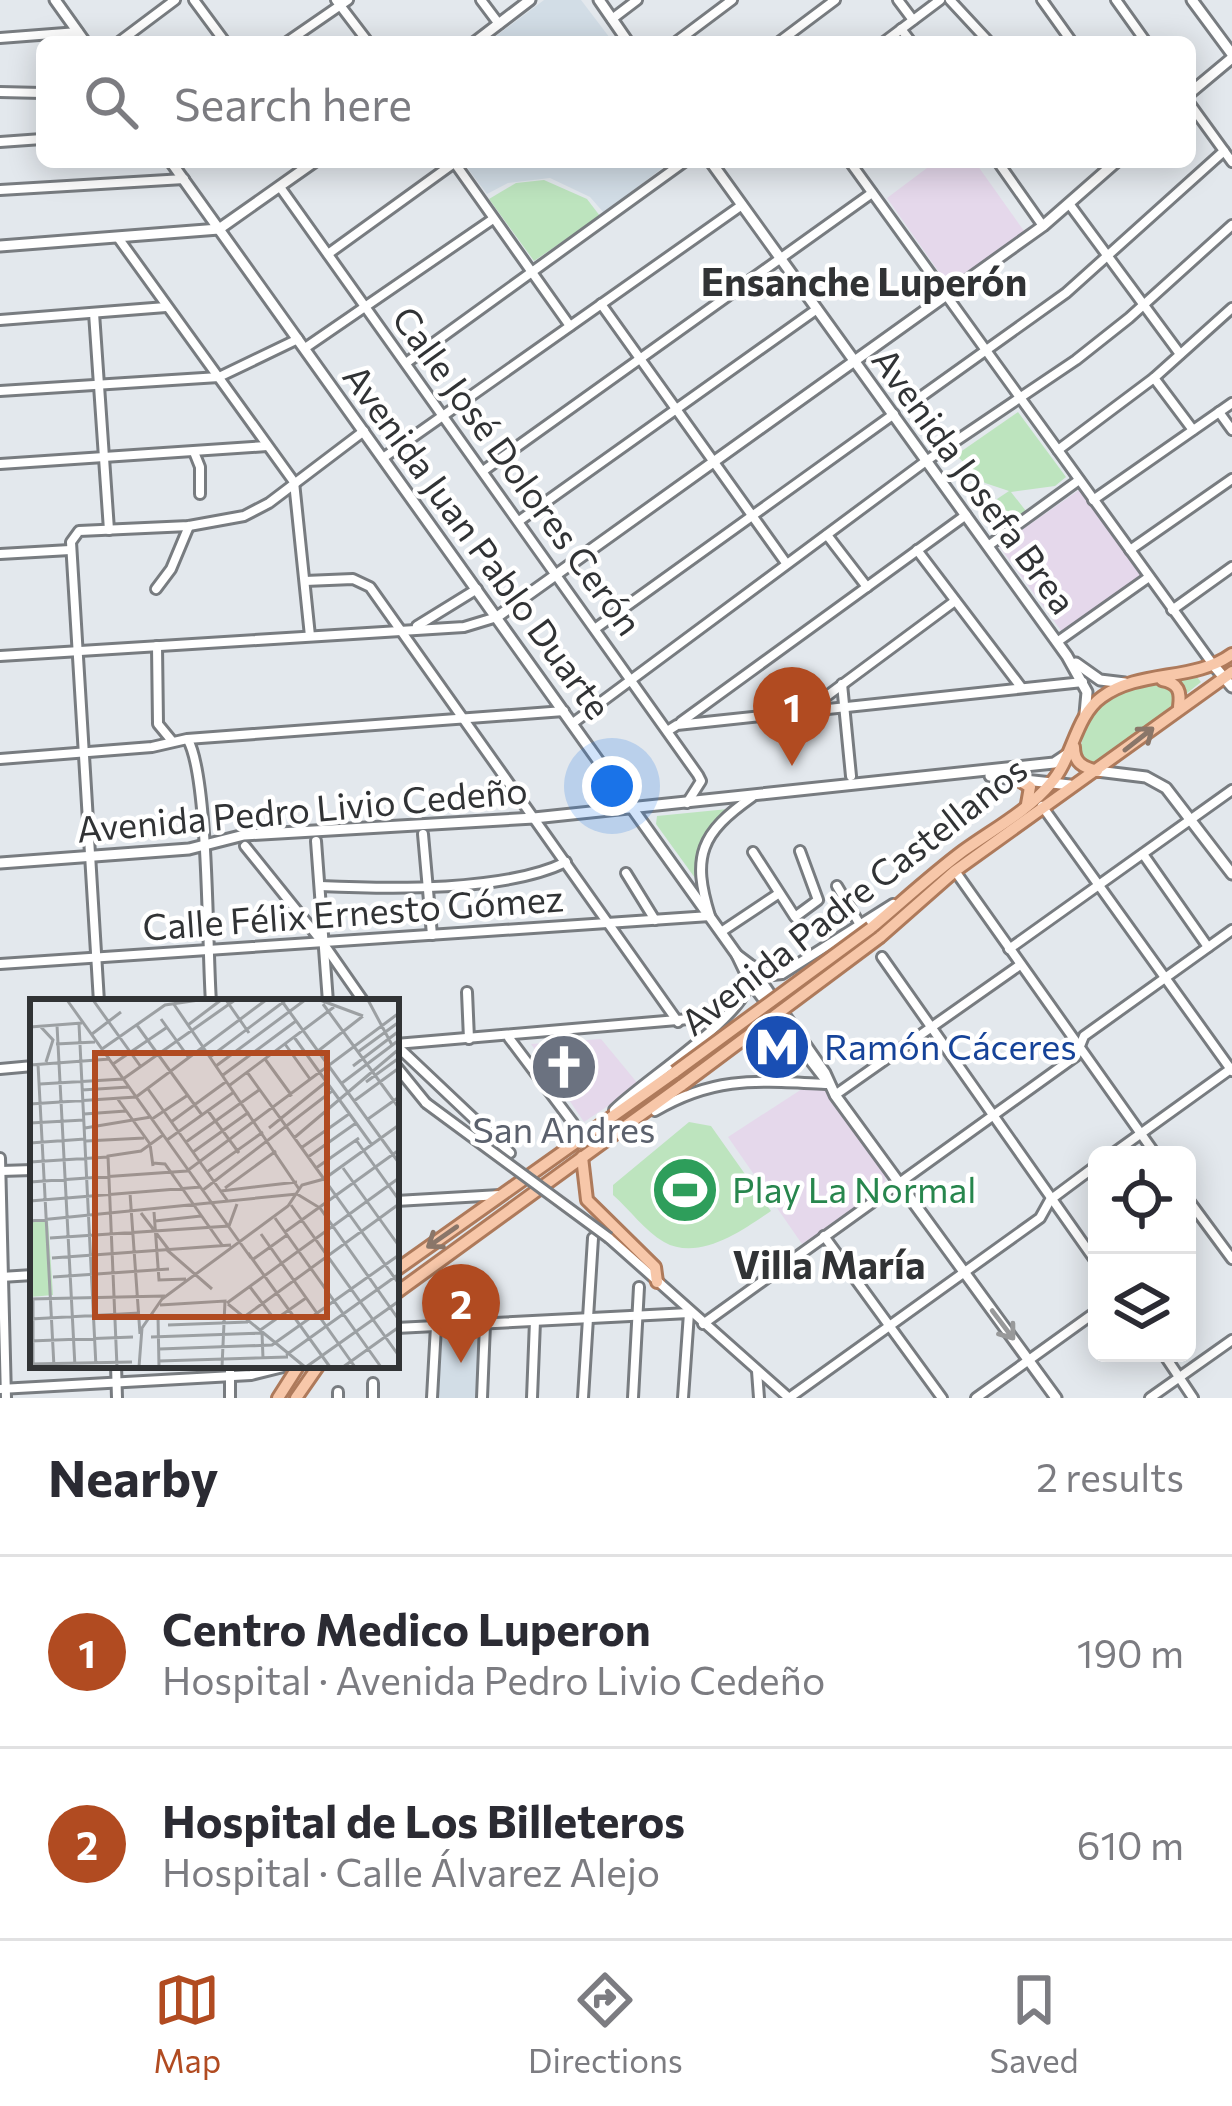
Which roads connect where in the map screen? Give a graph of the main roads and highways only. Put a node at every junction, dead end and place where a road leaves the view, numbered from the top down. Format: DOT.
graph roads {
  1 [pos="55,0"];
  2 [pos="530,0"];
  3 [pos="599,0"];
  4 [pos="1192,0"];
  5 [pos="81,36"];
  6 [pos="483,36"];
  7 [pos="624,36"];
  8 [pos="1232,56"];
  9 [pos="1196,88"];
  10 [pos="176,168"];
  11 [pos="306,168"];
  12 [pos="719,168"];
  13 [pos="1110,168"];
  14 [pos="219,229"];
  15 [pos="0,246"];
  16 [pos="854,361"];
  17 [pos="497,617"];
  18 [pos="1232,654"];
  19 [pos="1067,656"];
  20 [pos="1214,667"];
  21 [pos="1154,679"];
  22 [pos="1230,679"];
  23 [pos="1139,682"];
  24 [pos="1179,707"];
  25 [pos="1084,718"];
  26 [pos="1074,747"];
  27 [pos="1097,771"];
  28 [pos="973,774"];
  29 [pos="1017,779"];
  30 [pos="1051,783"];
  31 [pos="1070,785"];
  32 [pos="1025,807"];
  33 [pos="634,808"];
  34 [pos="0,863"];
  35 [pos="1232,874"];
  36 [pos="870,930"];
  37 [pos="737,955"];
  38 [pos="832,1089"];
  39 [pos="582,1157"];
  40 [pos="399,1268"];
  41 [pos="656,1282"];
  42 [pos="399,1293"];
  43 [pos="293,1368"];
  44 [pos="317,1368"];
  45 [pos="278,1398"];
  46 [pos="296,1398"];
  47 [pos="1056,1398"];
  1 -- 5 [label="main road"];
  2 -- 6 [label="main road"];
  3 -- 7 [label="main road"];
  4 -- 8 [label="main road"];
  8 -- 9 [label="main road"];
  10 -- 14 [label="main road, Avenida Juan Pablo Duarte"];
  11 -- 14 [label="main road"];
  12 -- 16 [label="main road, Avenida Josefa Brea"];
  13 -- 16 [label="main road"];
  14 -- 15 [label="main road"];
  14 -- 17 [label="main road, Avenida Juan Pablo Duarte"];
  16 -- 17 [label="main road"];
  16 -- 19 [label="main road, Avenida Josefa Brea"];
  17 -- 33 [label="main road, Avenida Juan Pablo Duarte"];
  18 -- 20 [label="main road"];
  19 -- 23 [label="main road, Avenida Josefa Brea"];
  19 -- 25 [label="main road, Avenida Josefa Brea"];
  20 -- 21 [label="main road"];
  20 -- 22 [label="main road"];
  21 -- 23 [label="main road"];
  21 -- 24 [label="main road"];
  22 -- 24 [label="main road, Avenida Padre Castellanos"];
  23 -- 25 [label="main road"];
  27 -- 24 [label="main road, Avenida Padre Castellanos, one-way"];
  25 -- 26 [label="main road, Avenida Padre Castellanos"];
  26 -- 27 [label="main road"];
  26 -- 28 [label="main road, Avenida Pedro Livio Cedeño"];
  26 -- 30 [label="main road, Avenida Padre Castellanos"];
  27 -- 31 [label="main road, Avenida Padre Castellanos"];
  27 -- 35 [label="main road"];
  28 -- 29 [label="main road"];
  28 -- 33 [label="main road, Avenida Pedro Livio Cedeño"];
  29 -- 30 [label="main road"];
  29 -- 32 [label="main road"];
  30 -- 31 [label="main road"];
  30 -- 32 [label="main road, Avenida Padre Castellanos"];
  31 -- 36 [label="main road, Avenida Padre Castellanos"];
  32 -- 36 [label="main road, Avenida Padre Castellanos"];
  33 -- 34 [label="main road, Avenida Pedro Livio Cedeño"];
  33 -- 37 [label="main road, Avenida Juan Pablo Duarte"];
  36 -- 39 [label="main road, Avenida Padre Castellanos, bridge"];
  36 -- 40 [label="main road, Avenida Padre Castellanos, one-way, bridge"];
  37 -- 38 [label="main road, Avenida Juan Pablo Duarte"];
  37 -- 38 [label="main road, Avenida Juan Pablo Duarte"];
  38 -- 47 [label="main road, Avenida Juan Pablo Duarte, one-way"];
  39 -- 41 [label="main road"];
  39 -- 42 [label="main road, Avenida Padre Castellanos"];
  43 -- 45 [label="main road"];
  44 -- 46 [label="main road"];
}
